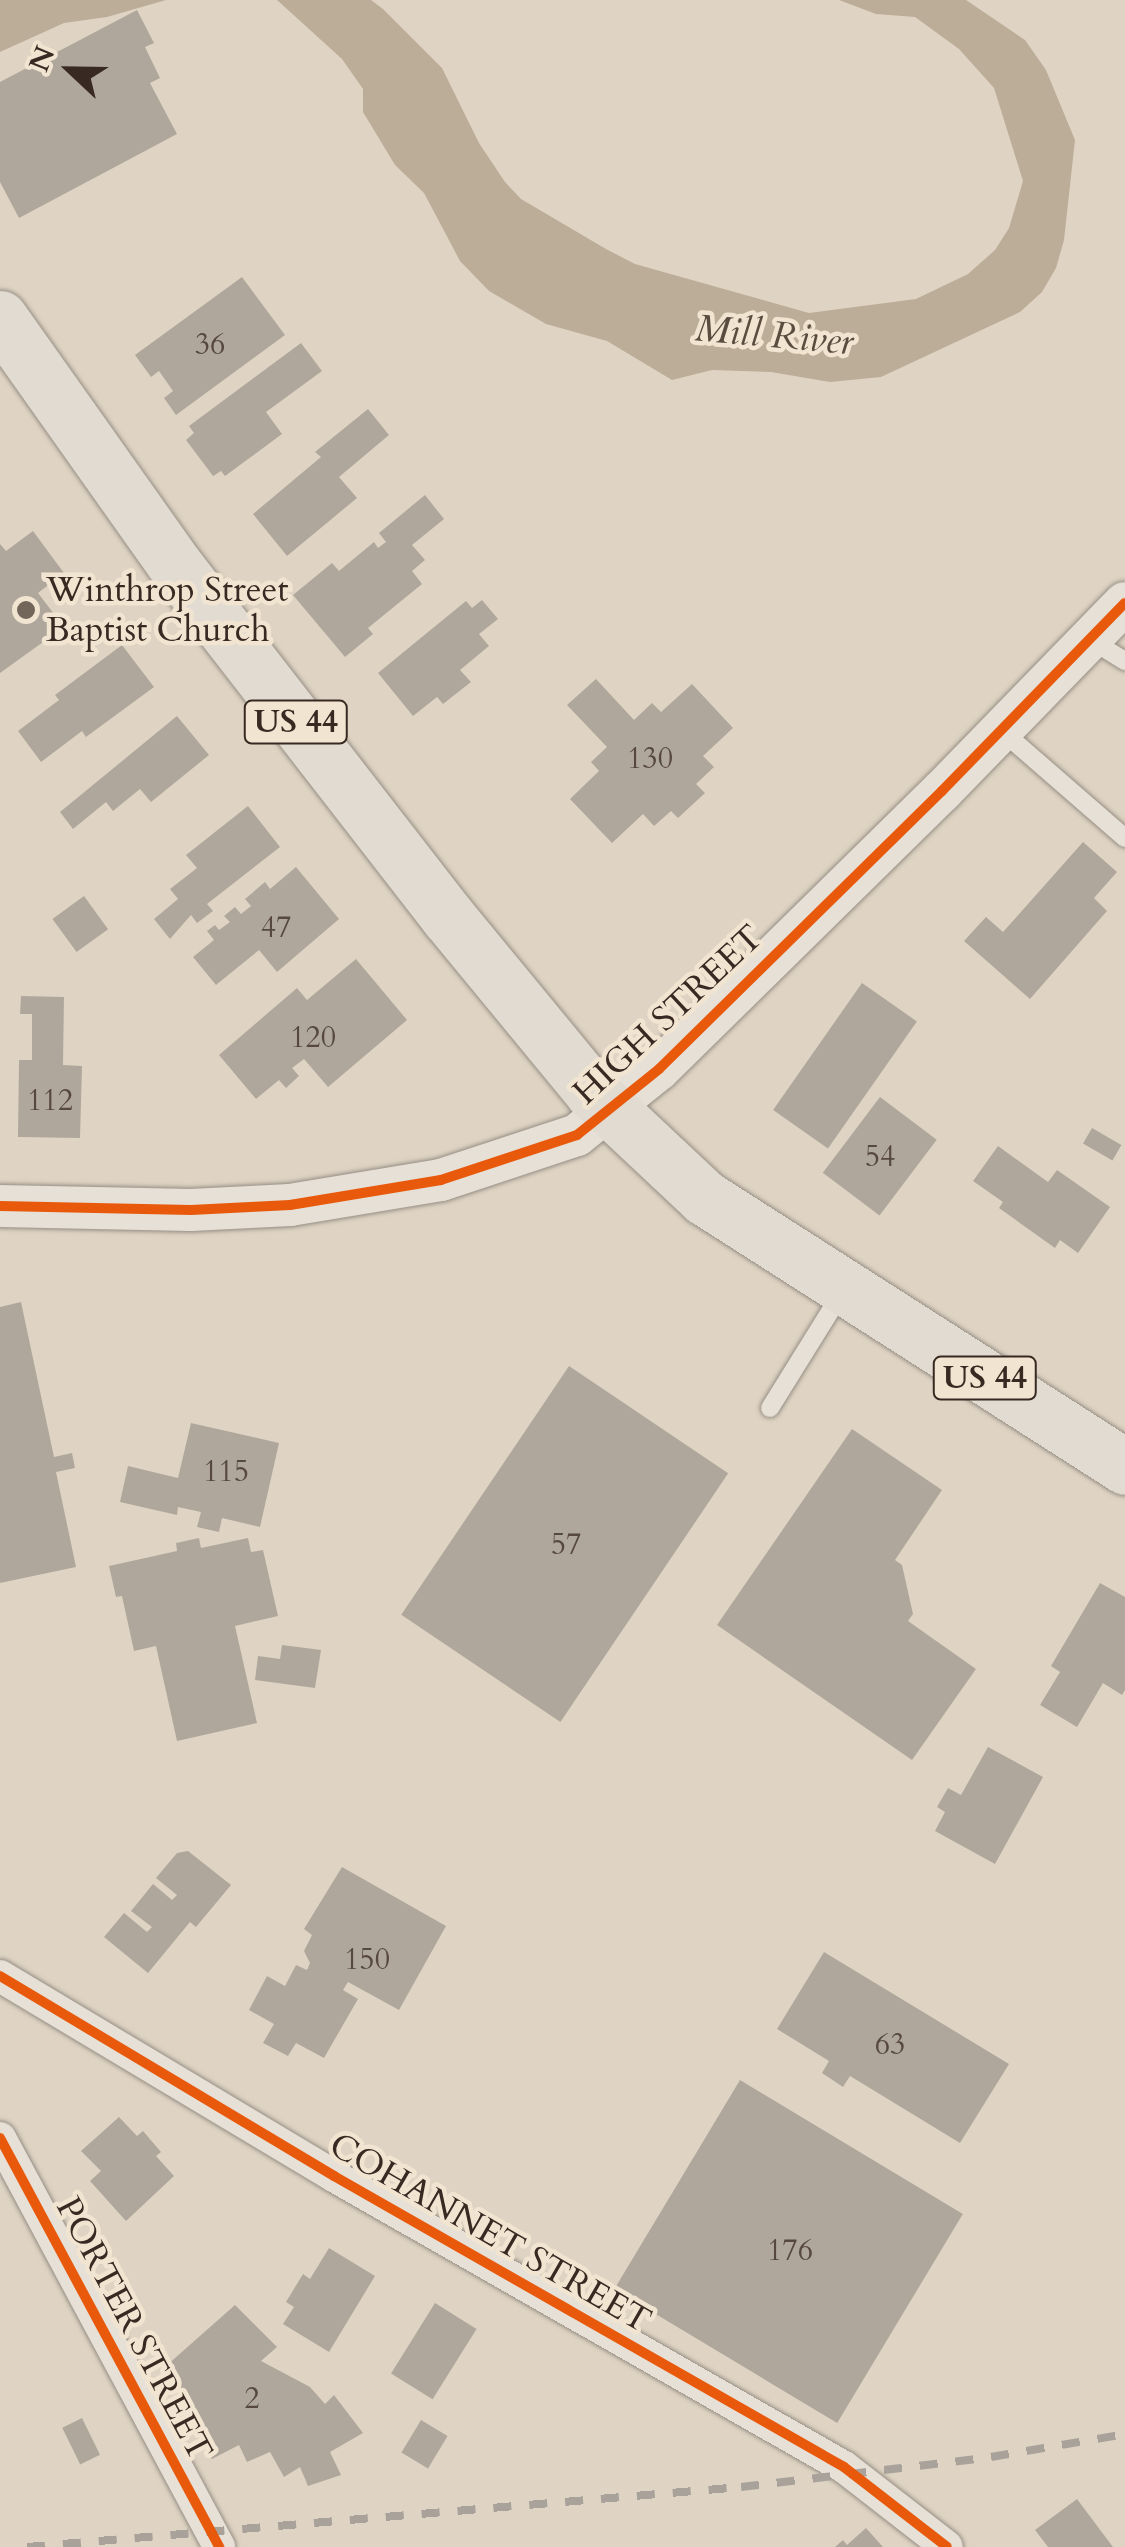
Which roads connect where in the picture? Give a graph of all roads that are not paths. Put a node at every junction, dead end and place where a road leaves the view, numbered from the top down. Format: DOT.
graph roads {
  1 [pos="0,318"];
  2 [pos="1125,603"];
  3 [pos="1108,650"];
  4 [pos="1001,731"];
  5 [pos="1125,838"];
  6 [pos="611,1111"];
  7 [pos="0,1206"];
  8 [pos="845,1289"];
  9 [pos="770,1408"];
  10 [pos="1125,1467"];
  11 [pos="0,1976"];
  12 [pos="0,2138"];
  13 [pos="219,2547"];
  14 [pos="947,2547"];
  1 -- 6 [label="highway, US 44"];
  2 -- 3 [label="street, HIGH STREET"];
  3 -- 4 [label="street, HIGH STREET"];
  4 -- 5 [label="lane"];
  4 -- 6 [label="street, HIGH STREET"];
  6 -- 7 [label="street, HIGH STREET"];
  6 -- 8 [label="highway, US 44"];
  8 -- 9 [label="lane"];
  8 -- 10 [label="highway, US 44"];
  11 -- 14 [label="street, COHANNET STREET"];
  12 -- 13 [label="street, PORTER STREET"];
}
